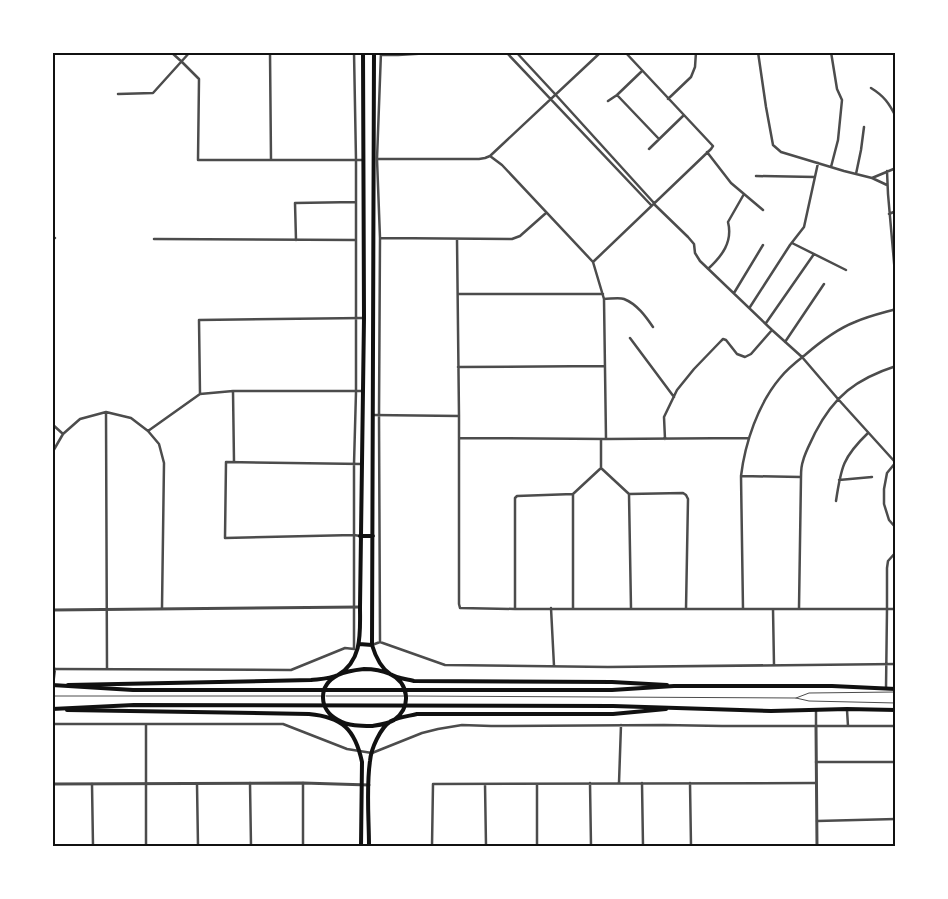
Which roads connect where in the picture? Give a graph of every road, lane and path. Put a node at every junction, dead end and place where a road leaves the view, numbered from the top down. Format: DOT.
graph roads {
  1 [pos="170,52"];
  2 [pos="190,52"];
  3 [pos="270,52"];
  4 [pos="354,52"];
  5 [pos="363,52"];
  6 [pos="374,52"];
  7 [pos="448,52"];
  8 [pos="506,52"];
  9 [pos="516,52"];
  10 [pos="601,52"];
  11 [pos="625,52"];
  12 [pos="696,52"];
  13 [pos="758,52"];
  14 [pos="831,52"];
  15 [pos="381,54"];
  16 [pos="182,62"];
  17 [pos="642,71"];
  18 [pos="871,88"];
  19 [pos="118,94"];
  20 [pos="555,94"];
  21 [pos="617,95"];
  22 [pos="550,99"];
  23 [pos="668,99"];
  24 [pos="608,101"];
  25 [pos="684,116"];
  26 [pos="896,117"];
  27 [pos="864,127"];
  28 [pos="659,139"];
  29 [pos="649,149"];
  30 [pos="707,152"];
  31 [pos="490,156"];
  32 [pos="377,159"];
  33 [pos="271,160"];
  34 [pos="356,160"];
  35 [pos="362,160"];
  36 [pos="818,163"];
  37 [pos="831,167"];
  38 [pos="896,168"];
  39 [pos="887,171"];
  40 [pos="856,174"];
  41 [pos="756,176"];
  42 [pos="815,177"];
  43 [pos="872,178"];
  44 [pos="887,184"];
  45 [pos="744,194"];
  46 [pos="356,202"];
  47 [pos="653,205"];
  48 [pos="762,210"];
  49 [pos="896,211"];
  50 [pos="546,213"];
  51 [pos="889,214"];
  52 [pos="380,238"];
  53 [pos="154,239"];
  54 [pos="457,239"];
  55 [pos="296,240"];
  56 [pos="356,240"];
  57 [pos="792,243"];
  58 [pos="763,245"];
  59 [pos="814,254"];
  60 [pos="894,258"];
  61 [pos="593,262"];
  62 [pos="708,269"];
  63 [pos="846,270"];
  64 [pos="824,284"];
  65 [pos="896,285"];
  66 [pos="734,293"];
  67 [pos="458,294"];
  68 [pos="602,294"];
  69 [pos="604,299"];
  70 [pos="750,307"];
  71 [pos="896,309"];
  72 [pos="364,318"];
  73 [pos="356,319"];
  74 [pos="766,324"];
  75 [pos="653,327"];
  76 [pos="772,330"];
  77 [pos="630,338"];
  78 [pos="785,342"];
  79 [pos="802,357"];
  80 [pos="605,366"];
  81 [pos="896,366"];
  82 [pos="458,367"];
  83 [pos="233,391"];
  84 [pos="362,391"];
  85 [pos="356,392"];
  86 [pos="200,394"];
  87 [pos="674,397"];
  88 [pos="838,399"];
  89 [pos="106,412"];
  90 [pos="374,414"];
  91 [pos="379,415"];
  92 [pos="459,416"];
  93 [pos="52,424"];
  94 [pos="148,431"];
  95 [pos="868,432"];
  96 [pos="63,434"];
  97 [pos="459,438"];
  98 [pos="665,438"];
  99 [pos="748,438"];
  100 [pos="601,439"];
  101 [pos="606,439"];
  102 [pos="52,453"];
  103 [pos="234,462"];
  104 [pos="895,462"];
  105 [pos="354,464"];
  106 [pos="362,464"];
  107 [pos="602,468"];
  108 [pos="742,476"];
  109 [pos="801,477"];
  110 [pos="872,477"];
  111 [pos="839,480"];
  112 [pos="573,494"];
  113 [pos="629,494"];
  114 [pos="836,501"];
  115 [pos="896,528"];
  116 [pos="354,535"];
  117 [pos="360,536"];
  118 [pos="373,536"];
  119 [pos="896,552"];
  120 [pos="355,607"];
  121 [pos="360,607"];
  122 [pos="107,608"];
  123 [pos="162,608"];
  124 [pos="551,608"];
  125 [pos="573,608"];
  126 [pos="631,608"];
  127 [pos="686,608"];
  128 [pos="743,608"];
  129 [pos="773,608"];
  130 [pos="515,609"];
  131 [pos="799,609"];
  132 [pos="887,609"];
  133 [pos="896,609"];
  134 [pos="52,610"];
  135 [pos="380,642"];
  136 [pos="372,645"];
  137 [pos="357,647"];
  138 [pos="886,664"];
  139 [pos="896,664"];
  140 [pos="774,665"];
  141 [pos="554,666"];
  142 [pos="54,669"];
  143 [pos="107,669"];
  144 [pos="390,674"];
  145 [pos="337,675"];
  146 [pos="53,684"];
  147 [pos="58,685"];
  148 [pos="674,686"];
  149 [pos="886,688"];
  150 [pos="896,691"];
  151 [pos="52,696"];
  152 [pos="796,698"];
  153 [pos="896,703"];
  154 [pos="674,708"];
  155 [pos="847,709"];
  156 [pos="52,710"];
  157 [pos="816,710"];
  158 [pos="896,710"];
  159 [pos="340,721"];
  160 [pos="391,721"];
  161 [pos="52,724"];
  162 [pos="146,724"];
  163 [pos="621,725"];
  164 [pos="816,726"];
  165 [pos="848,726"];
  166 [pos="896,726"];
  167 [pos="359,751"];
  168 [pos="372,752"];
  169 [pos="816,762"];
  170 [pos="896,762"];
  171 [pos="303,783"];
  172 [pos="590,783"];
  173 [pos="619,783"];
  174 [pos="642,783"];
  175 [pos="690,783"];
  176 [pos="816,783"];
  177 [pos="52,784"];
  178 [pos="92,784"];
  179 [pos="198,784"];
  180 [pos="250,784"];
  181 [pos="485,784"];
  182 [pos="537,784"];
  183 [pos="147,785"];
  184 [pos="362,785"];
  185 [pos="369,785"];
  186 [pos="896,818"];
  187 [pos="817,821"];
  188 [pos="93,846"];
  189 [pos="146,846"];
  190 [pos="198,846"];
  191 [pos="250,846"];
  192 [pos="302,846"];
  193 [pos="361,846"];
  194 [pos="369,846"];
  195 [pos="432,846"];
  196 [pos="486,846"];
  197 [pos="537,846"];
  198 [pos="591,846"];
  199 [pos="643,846"];
  200 [pos="691,846"];
  201 [pos="817,846"];
  1 -- 16 [label="street"];
  2 -- 16 [label="street"];
  3 -- 33 [label="street"];
  4 -- 34 [label="street"];
  5 -- 35 [label="main road"];
  6 -- 90 [label="main road"];
  7 -- 15 [label="street"];
  8 -- 22 [label="street"];
  9 -- 20 [label="street"];
  10 -- 20 [label="street"];
  11 -- 17 [label="street"];
  12 -- 23 [label="street"];
  13 -- 36 [label="street"];
  14 -- 37 [label="street"];
  15 -- 32 [label="street"];
  16 -- 19 [label="street"];
  16 -- 33 [label="street"];
  17 -- 21 [label="street"];
  17 -- 23 [label="street"];
  18 -- 26 [label="street"];
  20 -- 22 [label="street"];
  20 -- 47 [label="street"];
  21 -- 24 [label="street"];
  21 -- 28 [label="street"];
  22 -- 31 [label="street"];
  22 -- 47 [label="street"];
  23 -- 25 [label="street"];
  25 -- 28 [label="street"];
  25 -- 30 [label="street"];
  27 -- 40 [label="street"];
  28 -- 29 [label="street"];
  30 -- 45 [label="street"];
  30 -- 47 [label="street"];
  31 -- 32 [label="street"];
  31 -- 50 [label="street"];
  32 -- 52 [label="street"];
  33 -- 34 [label="street"];
  34 -- 35 [label="street"];
  34 -- 46 [label="street"];
  35 -- 72 [label="main road"];
  36 -- 37 [label="street"];
  36 -- 42 [label="street"];
  37 -- 40 [label="street"];
  38 -- 39 [label="street"];
  39 -- 43 [label="street"];
  39 -- 44 [label="street"];
  40 -- 43 [label="street"];
  41 -- 42 [label="street"];
  42 -- 57 [label="street"];
  43 -- 44 [label="street"];
  44 -- 51 [label="street"];
  45 -- 48 [label="street"];
  45 -- 62 [label="street"];
  46 -- 55 [label="street"];
  46 -- 56 [label="street"];
  47 -- 61 [label="street"];
  47 -- 62 [label="street"];
  49 -- 51 [label="street"];
  50 -- 54 [label="street"];
  50 -- 61 [label="street"];
  51 -- 60 [label="street"];
  52 -- 54 [label="street"];
  52 -- 91 [label="street"];
  53 -- 55 [label="street"];
  54 -- 67 [label="street"];
  55 -- 56 [label="street"];
  56 -- 73 [label="street"];
  57 -- 59 [label="street"];
  57 -- 70 [label="street"];
  58 -- 66 [label="street"];
  59 -- 63 [label="street"];
  59 -- 74 [label="street"];
  60 -- 65 [label="street"];
  61 -- 68 [label="street"];
  62 -- 66 [label="street"];
  64 -- 78 [label="street"];
  66 -- 70 [label="street"];
  67 -- 68 [label="street"];
  67 -- 82 [label="street"];
  68 -- 69 [label="street"];
  69 -- 75 [label="street"];
  69 -- 80 [label="street"];
  70 -- 74 [label="street"];
  71 -- 79 [label="street"];
  72 -- 73 [label="street"];
  72 -- 84 [label="main road"];
  73 -- 85 [label="street"];
  73 -- 86 [label="street"];
  74 -- 76 [label="street"];
  76 -- 78 [label="street"];
  76 -- 87 [label="street"];
  77 -- 87 [label="street"];
  78 -- 79 [label="street"];
  79 -- 88 [label="street"];
  79 -- 99 [label="street"];
  80 -- 82 [label="street"];
  80 -- 101 [label="street"];
  81 -- 88 [label="street"];
  82 -- 92 [label="street"];
  83 -- 85 [label="street"];
  83 -- 86 [label="street"];
  83 -- 103 [label="street"];
  84 -- 85 [label="street"];
  84 -- 106 [label="main road"];
  85 -- 105 [label="street"];
  86 -- 94 [label="street"];
  87 -- 98 [label="street"];
  88 -- 95 [label="street"];
  88 -- 109 [label="street"];
  89 -- 94 [label="street"];
  89 -- 96 [label="street"];
  89 -- 122 [label="street"];
  90 -- 91 [label="street"];
  90 -- 118 [label="main road"];
  91 -- 92 [label="street"];
  91 -- 135 [label="street"];
  92 -- 97 [label="street"];
  93 -- 96 [label="street"];
  94 -- 123 [label="street"];
  95 -- 104 [label="street"];
  95 -- 111 [label="street"];
  96 -- 102 [label="street"];
  97 -- 100 [label="street"];
  97 -- 130 [label="street"];
  98 -- 99 [label="street"];
  98 -- 101 [label="street"];
  99 -- 108 [label="street"];
  100 -- 101 [label="street"];
  100 -- 107 [label="street"];
  103 -- 105 [label="street"];
  103 -- 116 [label="street"];
  104 -- 115 [label="street"];
  105 -- 106 [label="street"];
  105 -- 116 [label="street"];
  106 -- 117 [label="main road"];
  107 -- 112 [label="street"];
  107 -- 113 [label="street"];
  108 -- 109 [label="street"];
  108 -- 128 [label="street"];
  109 -- 131 [label="street"];
  110 -- 111 [label="street"];
  111 -- 114 [label="street"];
  112 -- 125 [label="street"];
  112 -- 130 [label="street"];
  113 -- 126 [label="street"];
  113 -- 127 [label="street"];
  116 -- 117 [label="street"];
  116 -- 120 [label="street"];
  117 -- 118 [label="main road"];
  117 -- 121 [label="main road"];
  118 -- 136 [label="main road"];
  119 -- 132 [label="street"];
  120 -- 121 [label="street"];
  120 -- 123 [label="street"];
  120 -- 137 [label="street"];
  121 -- 137 [label="main road"];
  122 -- 123 [label="street"];
  122 -- 134 [label="street"];
  122 -- 143 [label="street"];
  124 -- 125 [label="street"];
  124 -- 130 [label="street"];
  124 -- 141 [label="street"];
  125 -- 126 [label="street"];
  126 -- 127 [label="street"];
  127 -- 128 [label="street"];
  128 -- 129 [label="street"];
  129 -- 131 [label="street"];
  129 -- 140 [label="street"];
  131 -- 132 [label="street"];
  132 -- 133 [label="street"];
  132 -- 138 [label="street"];
  135 -- 136 [label="street"];
  135 -- 141 [label="street"];
  136 -- 137 [label="main road"];
  136 -- 144 [label="main road"];
  137 -- 143 [label="street"];
  137 -- 145 [label="main road"];
  138 -- 139 [label="street"];
  138 -- 140 [label="street"];
  138 -- 149 [label="street"];
  140 -- 141 [label="street"];
  142 -- 143 [label="street"];
  142 -- 146 [label="street"];
  144 -- 145 [label="main road"];
  144 -- 148 [label="main road"];
  144 -- 160 [label="main road"];
  145 -- 147 [label="main road"];
  145 -- 159 [label="main road"];
  146 -- 147 [label="main road"];
  147 -- 148 [label="main road"];
  148 -- 149 [label="main road"];
  149 -- 150 [label="main road"];
  150 -- 152 [label="lane"];
  151 -- 152 [label="lane"];
  152 -- 153 [label="lane"];
  154 -- 156 [label="main road"];
  154 -- 157 [label="main road"];
  154 -- 160 [label="main road"];
  155 -- 157 [label="main road"];
  155 -- 158 [label="main road"];
  155 -- 165 [label="street"];
  156 -- 159 [label="main road"];
  157 -- 164 [label="street"];
  159 -- 160 [label="main road"];
  159 -- 167 [label="main road"];
  160 -- 168 [label="main road"];
  161 -- 162 [label="street"];
  162 -- 167 [label="street"];
  162 -- 183 [label="street"];
  163 -- 164 [label="street"];
  163 -- 168 [label="street"];
  163 -- 173 [label="street"];
  164 -- 165 [label="street"];
  164 -- 169 [label="street"];
  165 -- 166 [label="street"];
  167 -- 168 [label="street"];
  167 -- 184 [label="main road"];
  168 -- 185 [label="main road"];
  169 -- 170 [label="street"];
  169 -- 176 [label="street"];
  171 -- 180 [label="street"];
  171 -- 184 [label="street"];
  171 -- 192 [label="street"];
  172 -- 173 [label="street"];
  172 -- 182 [label="street"];
  172 -- 198 [label="street"];
  173 -- 174 [label="street"];
  174 -- 175 [label="street"];
  174 -- 199 [label="street"];
  175 -- 176 [label="street"];
  175 -- 200 [label="street"];
  176 -- 187 [label="street"];
  177 -- 178 [label="street"];
  178 -- 183 [label="street"];
  178 -- 188 [label="street"];
  179 -- 180 [label="street"];
  179 -- 183 [label="street"];
  179 -- 190 [label="street"];
  180 -- 191 [label="street"];
  181 -- 182 [label="street"];
  181 -- 195 [label="street"];
  181 -- 196 [label="street"];
  182 -- 197 [label="street"];
  183 -- 189 [label="street"];
  184 -- 185 [label="street"];
  184 -- 193 [label="main road"];
  185 -- 194 [label="main road"];
  186 -- 187 [label="street"];
  187 -- 201 [label="street"];
}
